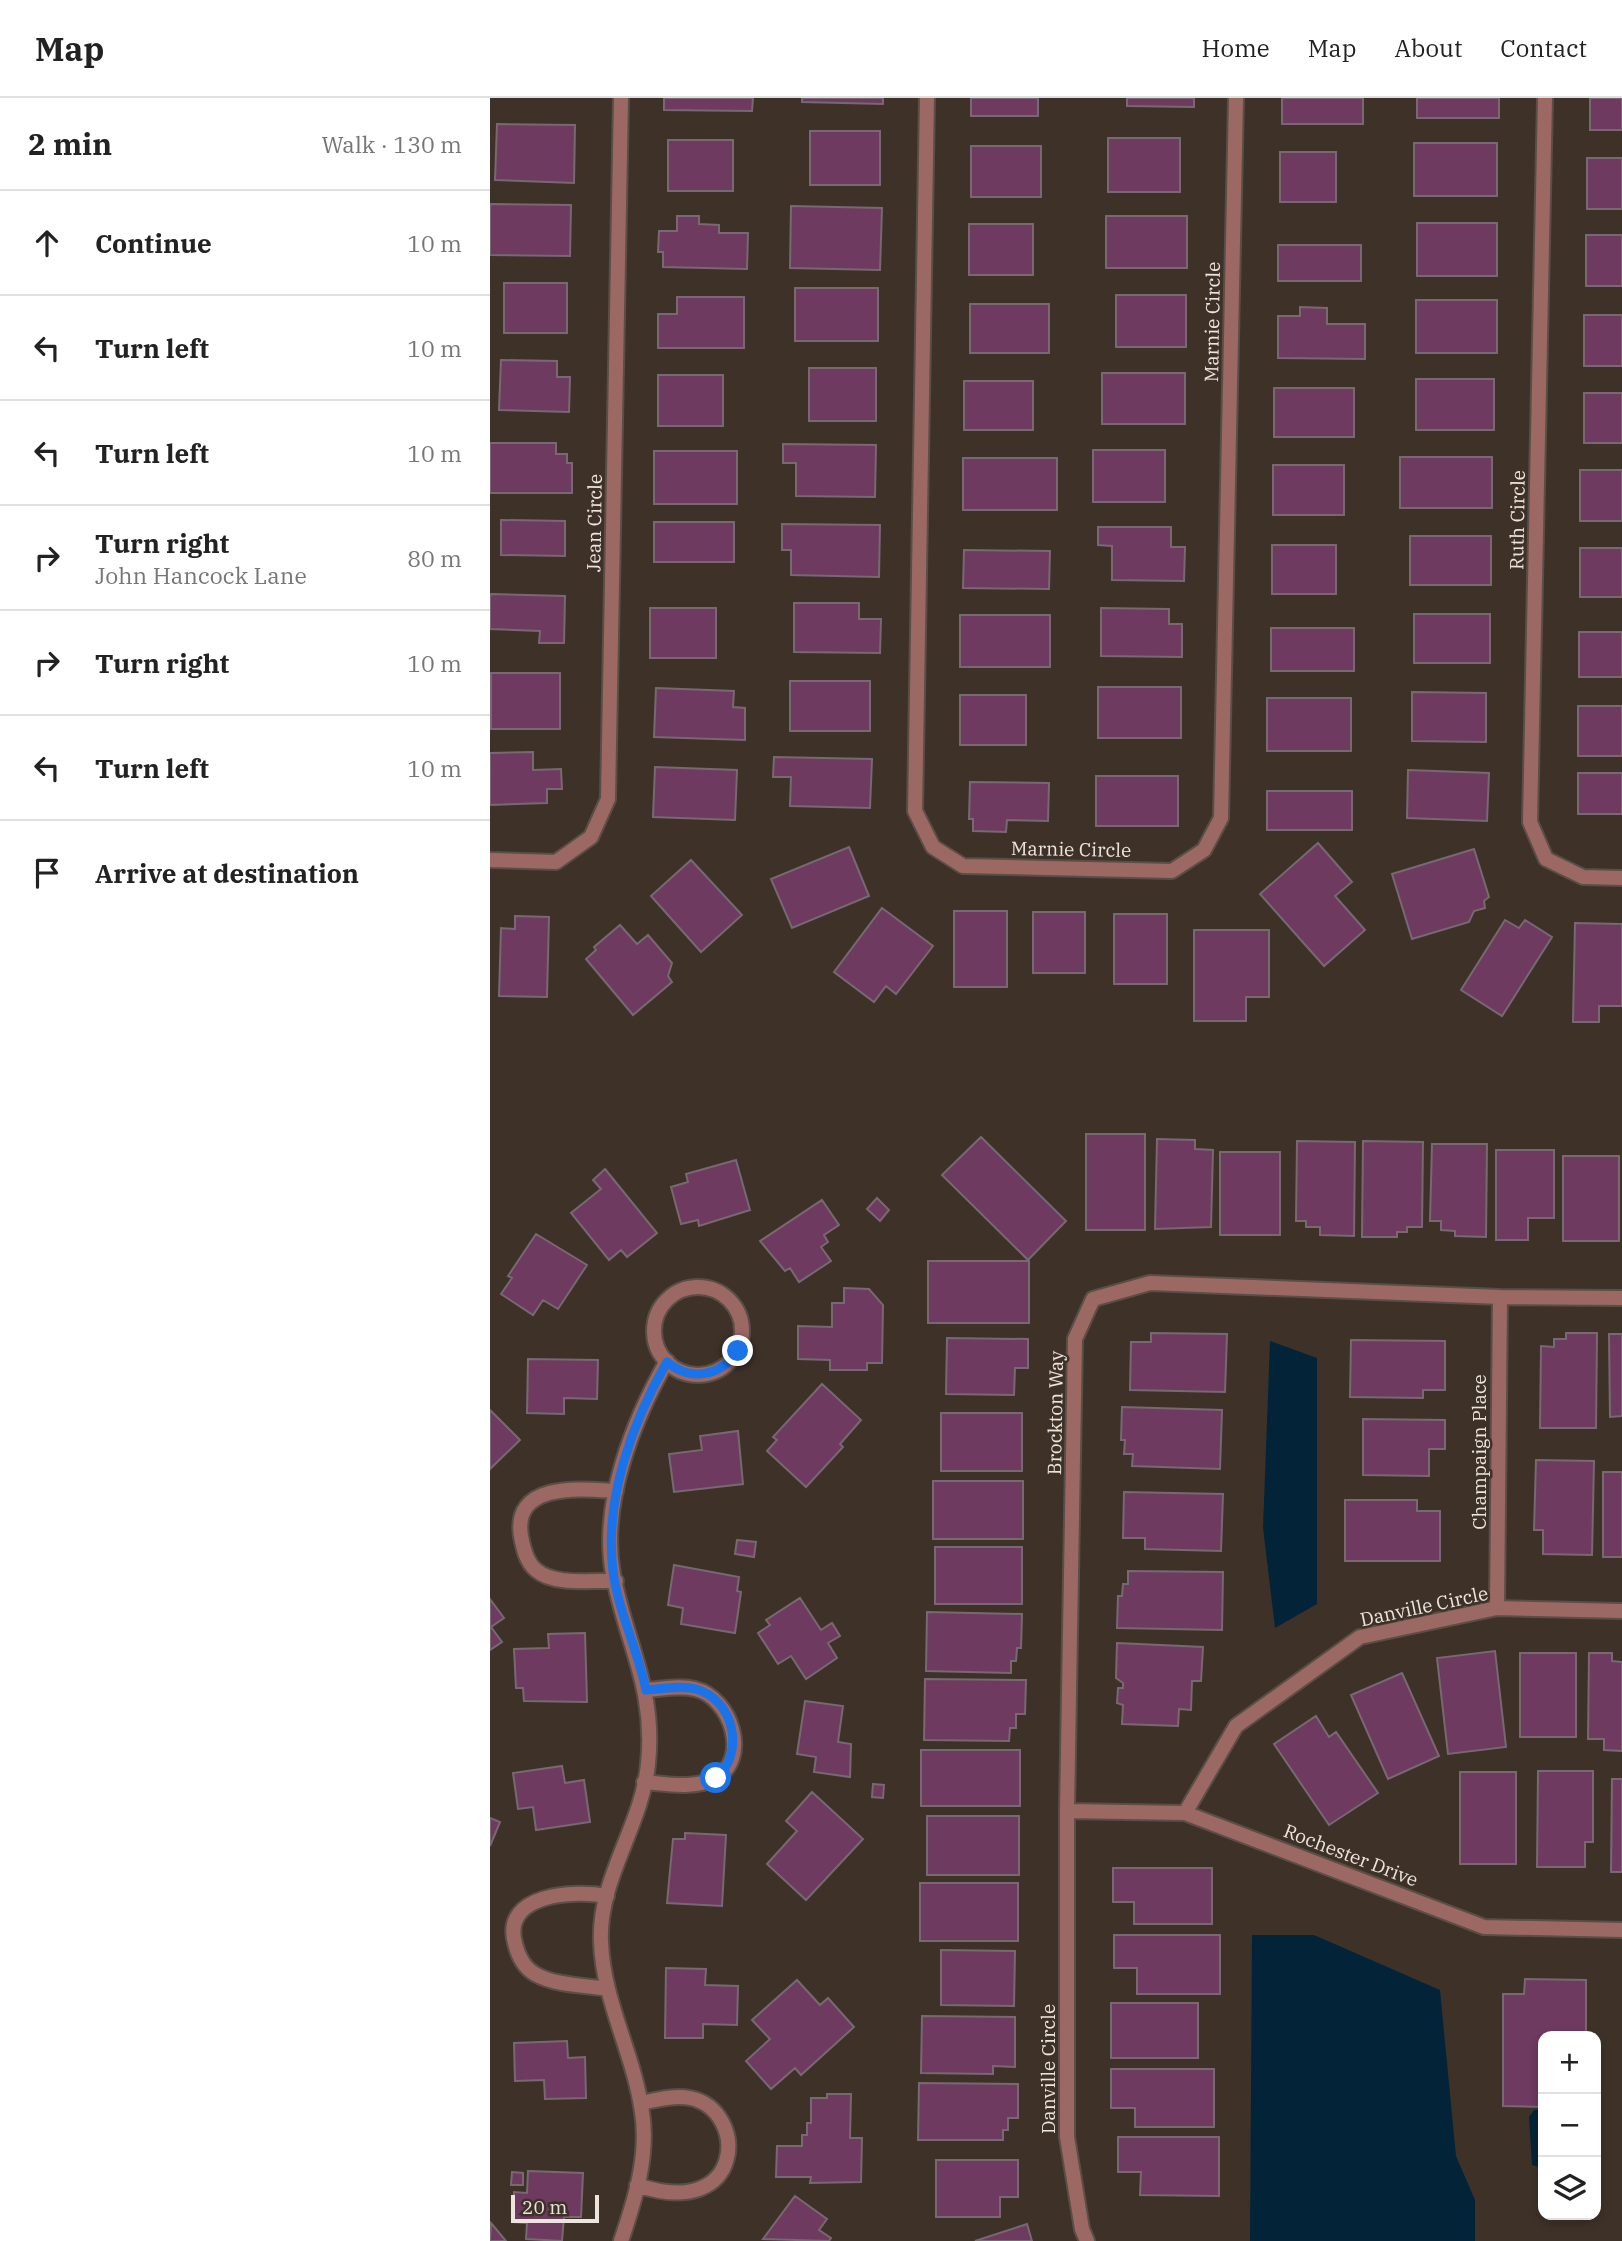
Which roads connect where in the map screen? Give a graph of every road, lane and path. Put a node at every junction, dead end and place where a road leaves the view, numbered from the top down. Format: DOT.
graph roads {
  1 [pos="621,98"];
  2 [pos="927,98"];
  3 [pos="1236,98"];
  4 [pos="1545,98"];
  5 [pos="490,860"];
  6 [pos="1622,877"];
  7 [pos="1500,1297"];
  8 [pos="1622,1297"];
  9 [pos="667,1362"];
  10 [pos="617,1491"];
  11 [pos="616,1581"];
  12 [pos="1497,1608"];
  13 [pos="1622,1611"];
  14 [pos="646,1690"];
  15 [pos="644,1782"];
  16 [pos="1067,1811"];
  17 [pos="1185,1813"];
  18 [pos="607,1896"];
  19 [pos="1622,1930"];
  20 [pos="608,1989"];
  21 [pos="641,2103"];
  22 [pos="637,2185"];
  23 [pos="621,2241"];
  24 [pos="1087,2241"];
  1 -- 5 [label="street, Jean Circle"];
  2 -- 3 [label="street, Marnie Circle"];
  4 -- 6 [label="street, Ruth Circle"];
  7 -- 8 [label="street, Brockton Way"];
  7 -- 12 [label="street, Champaign Place"];
  7 -- 16 [label="street, Brockton Way"];
  9 -- 9 [label="street"];
  9 -- 10 [label="street"];
  10 -- 11 [label="street"];
  10 -- 11 [label="street"];
  11 -- 14 [label="street"];
  12 -- 13 [label="street, Danville Circle"];
  12 -- 17 [label="street, Danville Circle"];
  14 -- 15 [label="street"];
  14 -- 15 [label="street"];
  15 -- 18 [label="street"];
  16 -- 17 [label="street, Rochester Drive"];
  16 -- 24 [label="street, Danville Circle"];
  17 -- 19 [label="street, Rochester Drive"];
  18 -- 20 [label="street"];
  18 -- 20 [label="street"];
  20 -- 21 [label="street"];
  21 -- 22 [label="street"];
  21 -- 22 [label="street"];
  22 -- 23 [label="street"];
}
